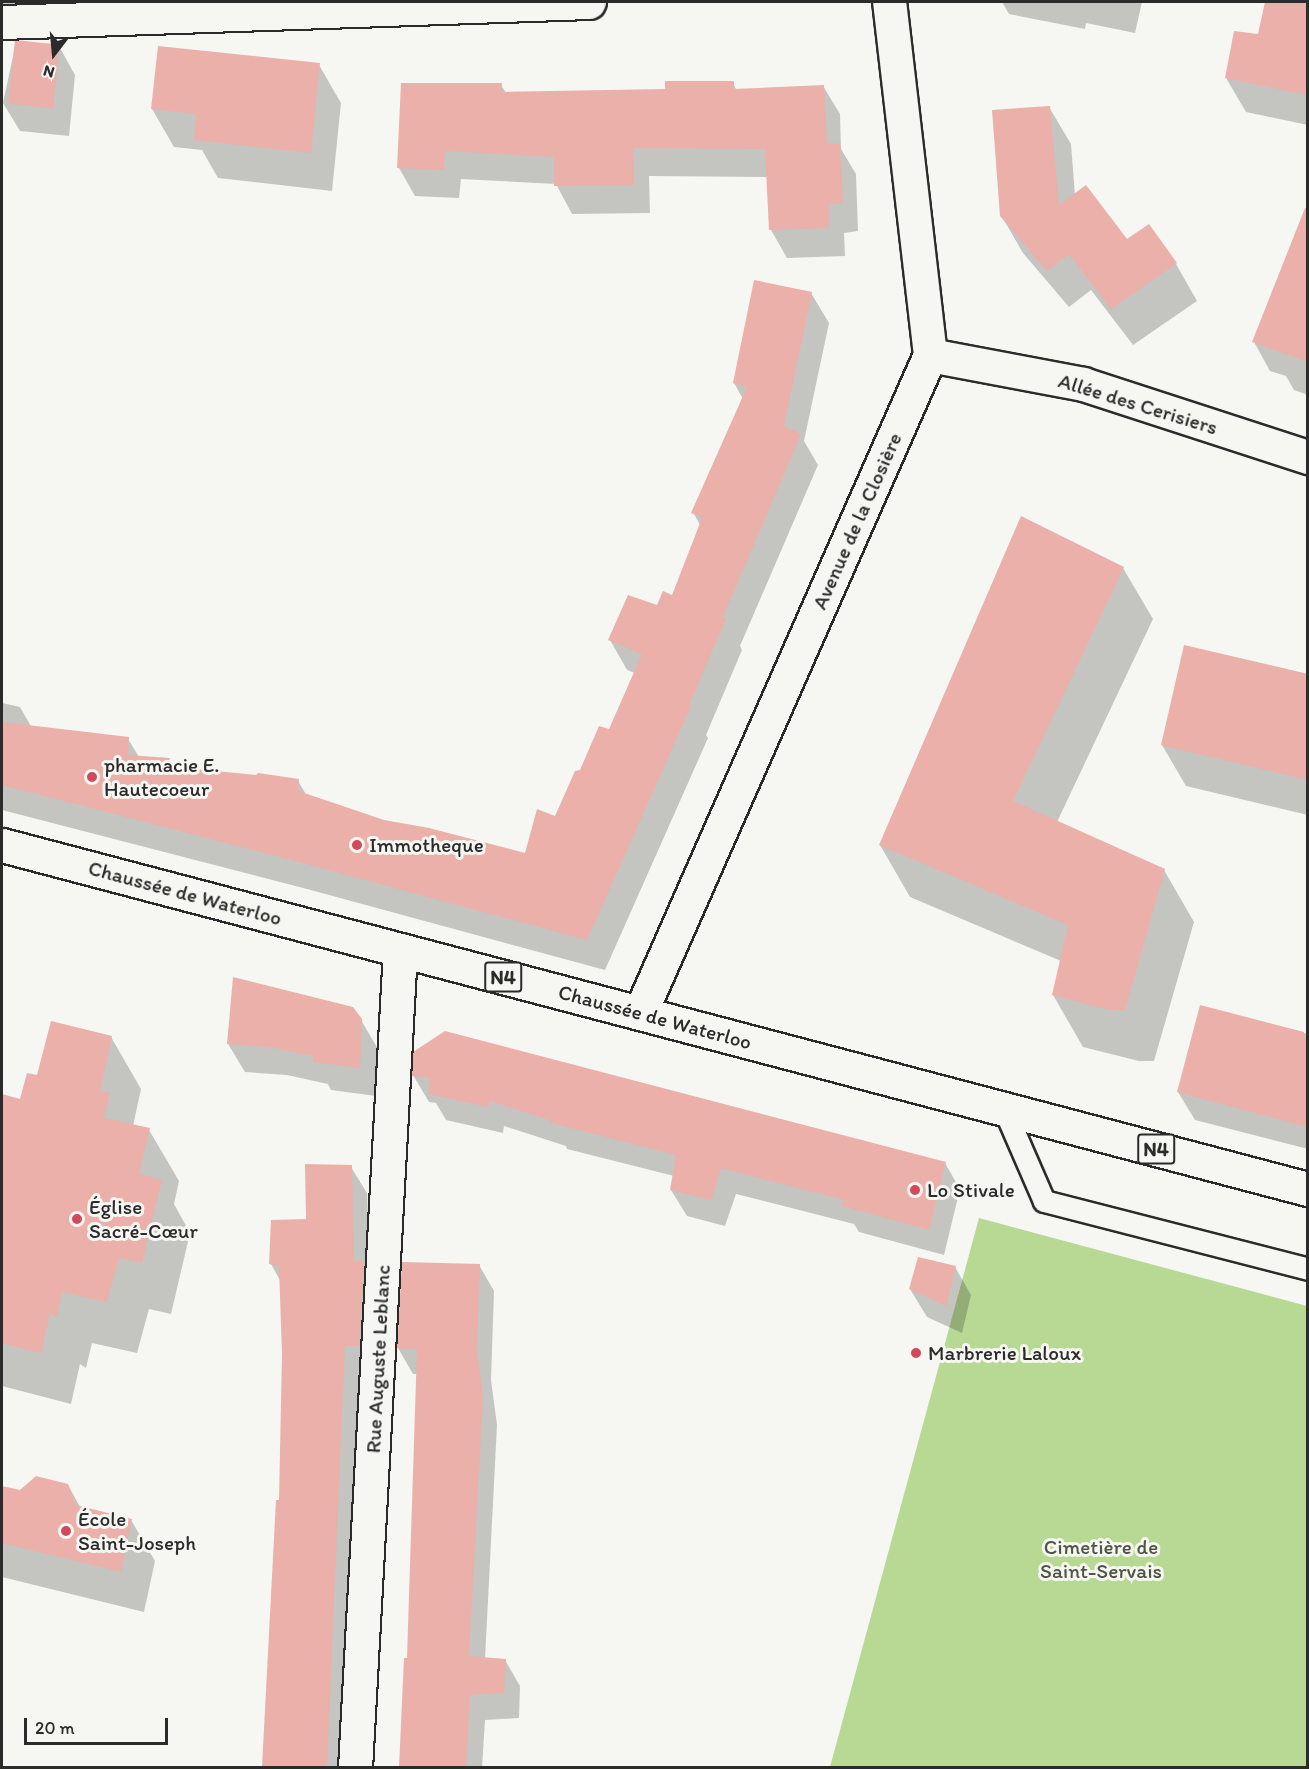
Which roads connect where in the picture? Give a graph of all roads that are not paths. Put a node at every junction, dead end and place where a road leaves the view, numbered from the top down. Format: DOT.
graph roads {
  1 [pos="589,2"];
  2 [pos="889,2"];
  3 [pos="2,22"];
  4 [pos="930,356"];
  5 [pos="1308,457"];
  6 [pos="2,845"];
  7 [pos="400,950"];
  8 [pos="640,1013"];
  9 [pos="1004,1109"];
  10 [pos="1308,1189"];
  11 [pos="1308,1269"];
  12 [pos="355,1767"];
  1 -- 3 [label="street"];
  2 -- 4 [label="street"];
  4 -- 5 [label="street, Allée des Cerisiers"];
  4 -- 8 [label="street, Avenue de la Closière"];
  6 -- 7 [label="street, Chaussée de Waterloo / N4"];
  7 -- 8 [label="street, Chaussée de Waterloo / N4"];
  7 -- 12 [label="street, Rue Auguste Leblanc"];
  8 -- 9 [label="street, Chaussée de Waterloo / N4"];
  9 -- 10 [label="street, Chaussée de Waterloo / N4"];
  9 -- 11 [label="lane"];
}
